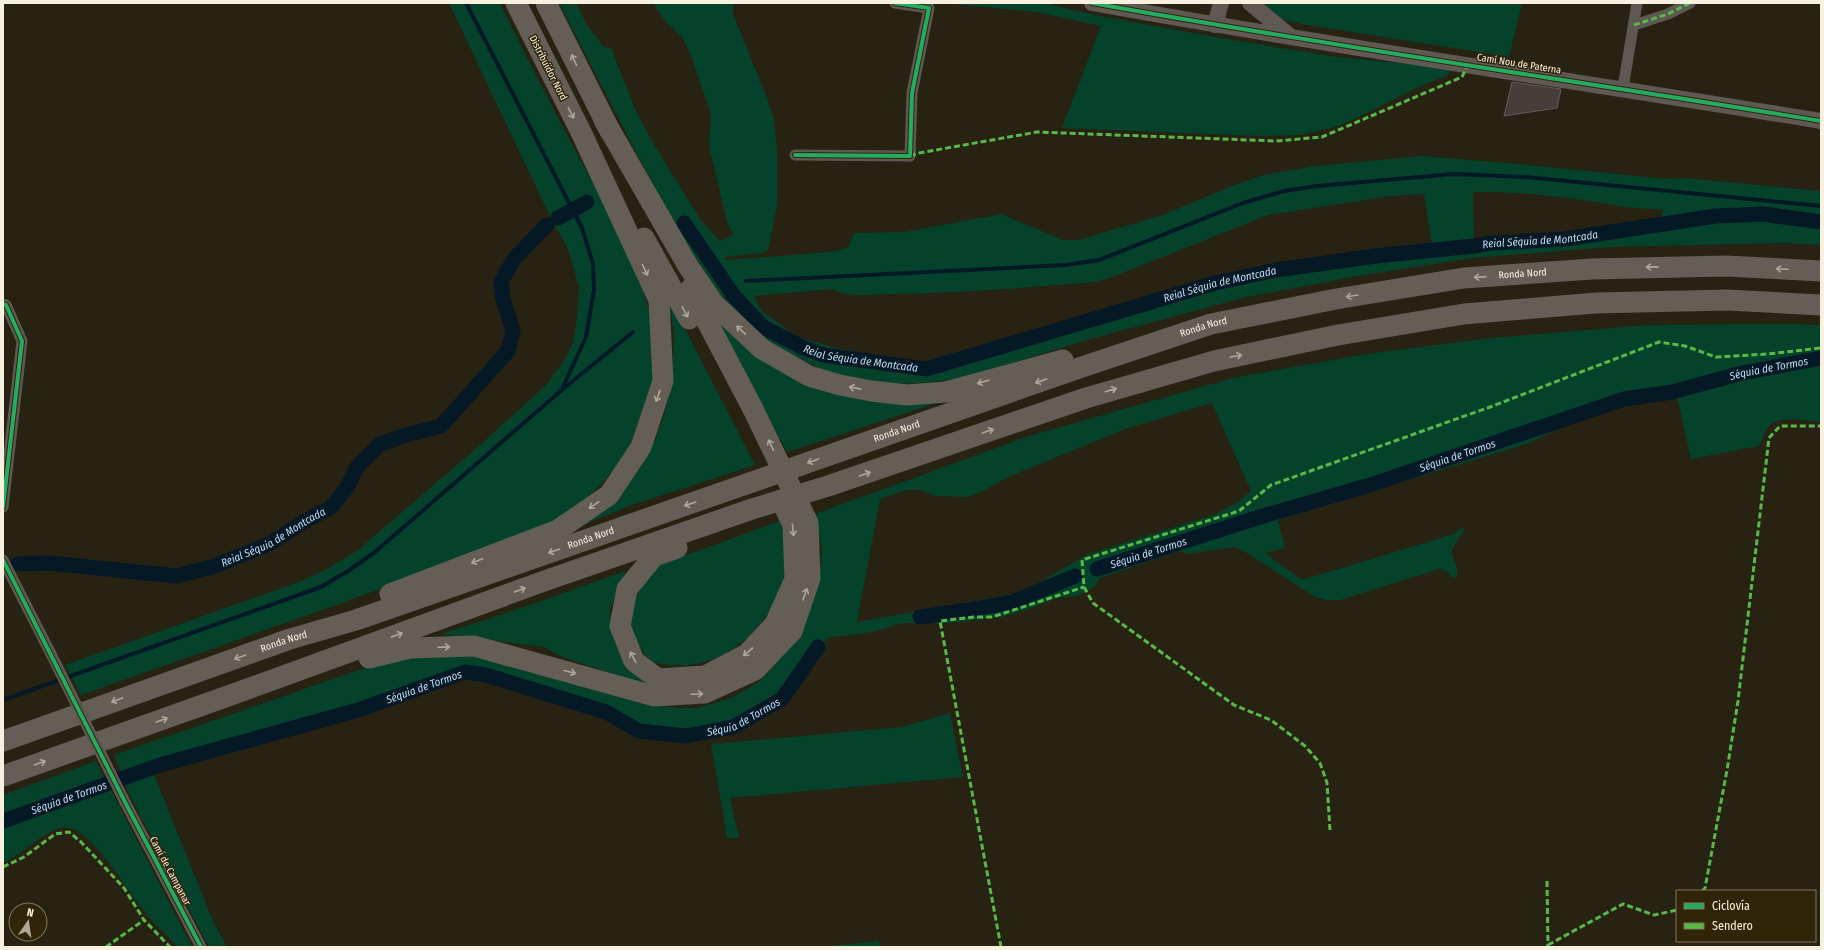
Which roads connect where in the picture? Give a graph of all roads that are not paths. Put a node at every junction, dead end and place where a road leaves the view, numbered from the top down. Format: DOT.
graph roads {
  1 [pos="516,3"];
  2 [pos="546,3"];
  3 [pos="895,3"];
  4 [pos="1092,3"];
  5 [pos="1171,3"];
  6 [pos="1212,3"];
  7 [pos="1222,3"];
  8 [pos="1250,3"];
  9 [pos="1637,3"];
  10 [pos="1690,3"];
  11 [pos="1155,14"];
  12 [pos="1215,25"];
  13 [pos="1634,25"];
  14 [pos="1290,36"];
  15 [pos="1623,88"];
  16 [pos="604,120"];
  17 [pos="1821,121"];
  18 [pos="581,132"];
  19 [pos="795,154"];
  20 [pos="1821,271"];
  21 [pos="3,304"];
  22 [pos="1821,305"];
  23 [pos="1211,324"];
  24 [pos="748,414"];
  25 [pos="828,486"];
  26 [pos="3,507"];
  27 [pos="3,560"];
  28 [pos="6,576"];
  29 [pos="784,627"];
  30 [pos="290,639"];
  31 [pos="242,692"];
  32 [pos="3,741"];
  33 [pos="3,776"];
  34 [pos="201,947"];
  1 -- 18 [label="highway, Distribuïdor Nord, one-way"];
  16 -- 2 [label="highway, one-way"];
  3 -- 19 [label="street"];
  4 -- 11 [label="street, Camí Nou de Paterna"];
  5 -- 11 [label="street"];
  6 -- 12 [label="street"];
  7 -- 12 [label="street"];
  8 -- 14 [label="street"];
  9 -- 13 [label="street"];
  10 -- 13 [label="street"];
  11 -- 12 [label="street, Camí Nou de Paterna"];
  12 -- 14 [label="street, Camí Nou de Paterna"];
  13 -- 15 [label="street"];
  14 -- 15 [label="street, Camí Nou de Paterna"];
  15 -- 17 [label="street, Camí Nou de Paterna"];
  23 -- 16 [label="highway, one-way"];
  16 -- 24 [label="highway"];
  18 -- 24 [label="highway, one-way"];
  18 -- 30 [label="highway, one-way"];
  20 -- 23 [label="highway, Ronda Nord, one-way"];
  21 -- 26 [label="street"];
  25 -- 22 [label="highway, one-way"];
  23 -- 30 [label="highway, Ronda Nord, one-way"];
  24 -- 29 [label="highway, bridge"];
  29 -- 25 [label="highway, one-way"];
  31 -- 25 [label="highway, one-way"];
  27 -- 28 [label="street, Camí de Campanar"];
  28 -- 34 [label="street, Camí de Campanar, bridge"];
  31 -- 29 [label="highway, one-way"];
  30 -- 32 [label="highway, Ronda Nord, one-way"];
  33 -- 31 [label="highway, one-way"];
}
